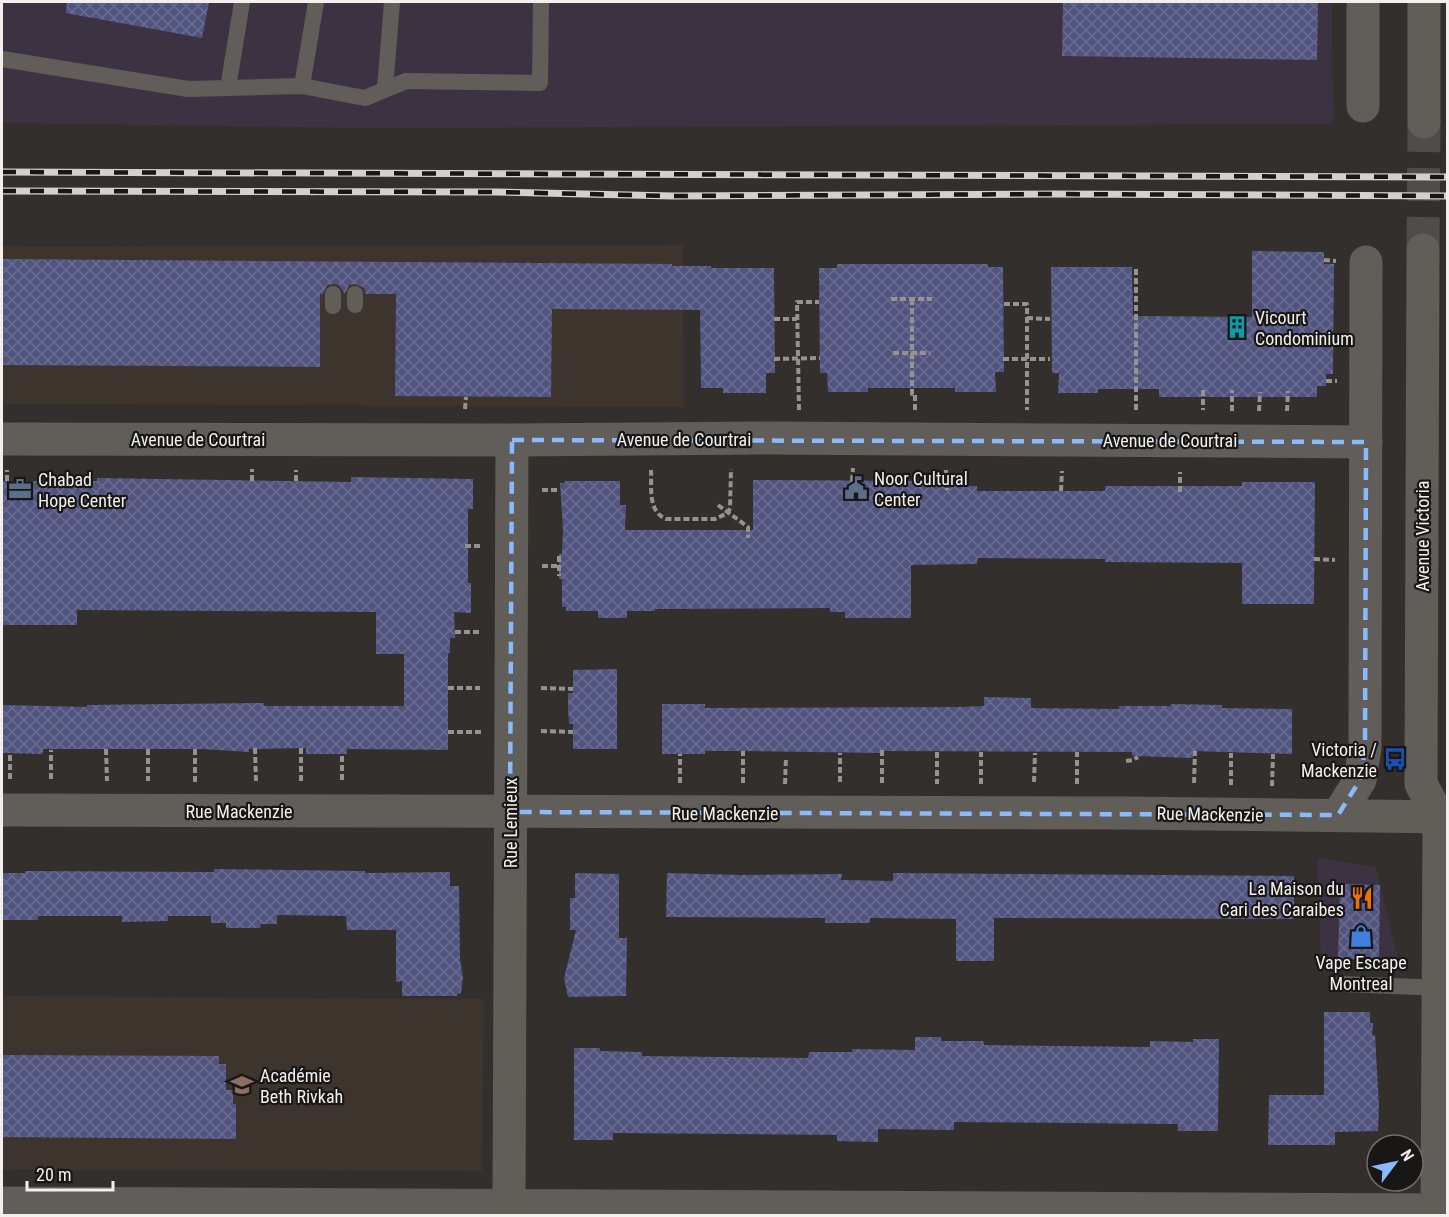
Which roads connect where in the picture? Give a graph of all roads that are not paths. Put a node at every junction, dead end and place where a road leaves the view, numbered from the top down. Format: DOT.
graph roads {
  1 [pos="243,2"];
  2 [pos="316,2"];
  3 [pos="392,2"];
  4 [pos="541,2"];
  5 [pos="1364,2"];
  6 [pos="1424,2"];
  7 [pos="2,59"];
  8 [pos="302,86"];
  9 [pos="228,88"];
  10 [pos="386,89"];
  11 [pos="1363,106"];
  12 [pos="1424,122"];
  13 [pos="1423,250"];
  14 [pos="1366,262"];
  15 [pos="512,441"];
  16 [pos="1366,441"];
  17 [pos="4,452"];
  18 [pos="5,797"];
  19 [pos="510,812"];
  20 [pos="1445,812"];
  21 [pos="1338,815"];
  22 [pos="1340,984"];
  23 [pos="1443,998"];
  24 [pos="2,1203"];
  25 [pos="508,1211"];
  26 [pos="1074,1212"];
  27 [pos="1440,1212"];
  28 [pos="1250,1213"];
  1 -- 9 [label="lane"];
  2 -- 8 [label="lane"];
  3 -- 10 [label="lane"];
  4 -- 10 [label="lane"];
  5 -- 11 [label="street"];
  6 -- 12 [label="street"];
  7 -- 9 [label="lane"];
  8 -- 9 [label="lane"];
  8 -- 10 [label="lane"];
  13 -- 20 [label="street, Avenue Victoria"];
  14 -- 16 [label="street"];
  15 -- 16 [label="street, Avenue de Courtrai"];
  15 -- 17 [label="street, Avenue de Courtrai"];
  15 -- 19 [label="street, Rue Lemieux"];
  16 -- 21 [label="street"];
  18 -- 19 [label="street, Rue Mackenzie"];
  19 -- 21 [label="street, Rue Mackenzie"];
  19 -- 25 [label="street, Rue Lemieux"];
  20 -- 21 [label="street, Rue Mackenzie"];
  20 -- 23 [label="street, Avenue Victoria"];
  22 -- 23 [label="lane"];
  23 -- 27 [label="street, Avenue Victoria"];
  24 -- 25 [label="street"];
  25 -- 26 [label="street"];
  26 -- 28 [label="street"];
  27 -- 28 [label="street"];
}
